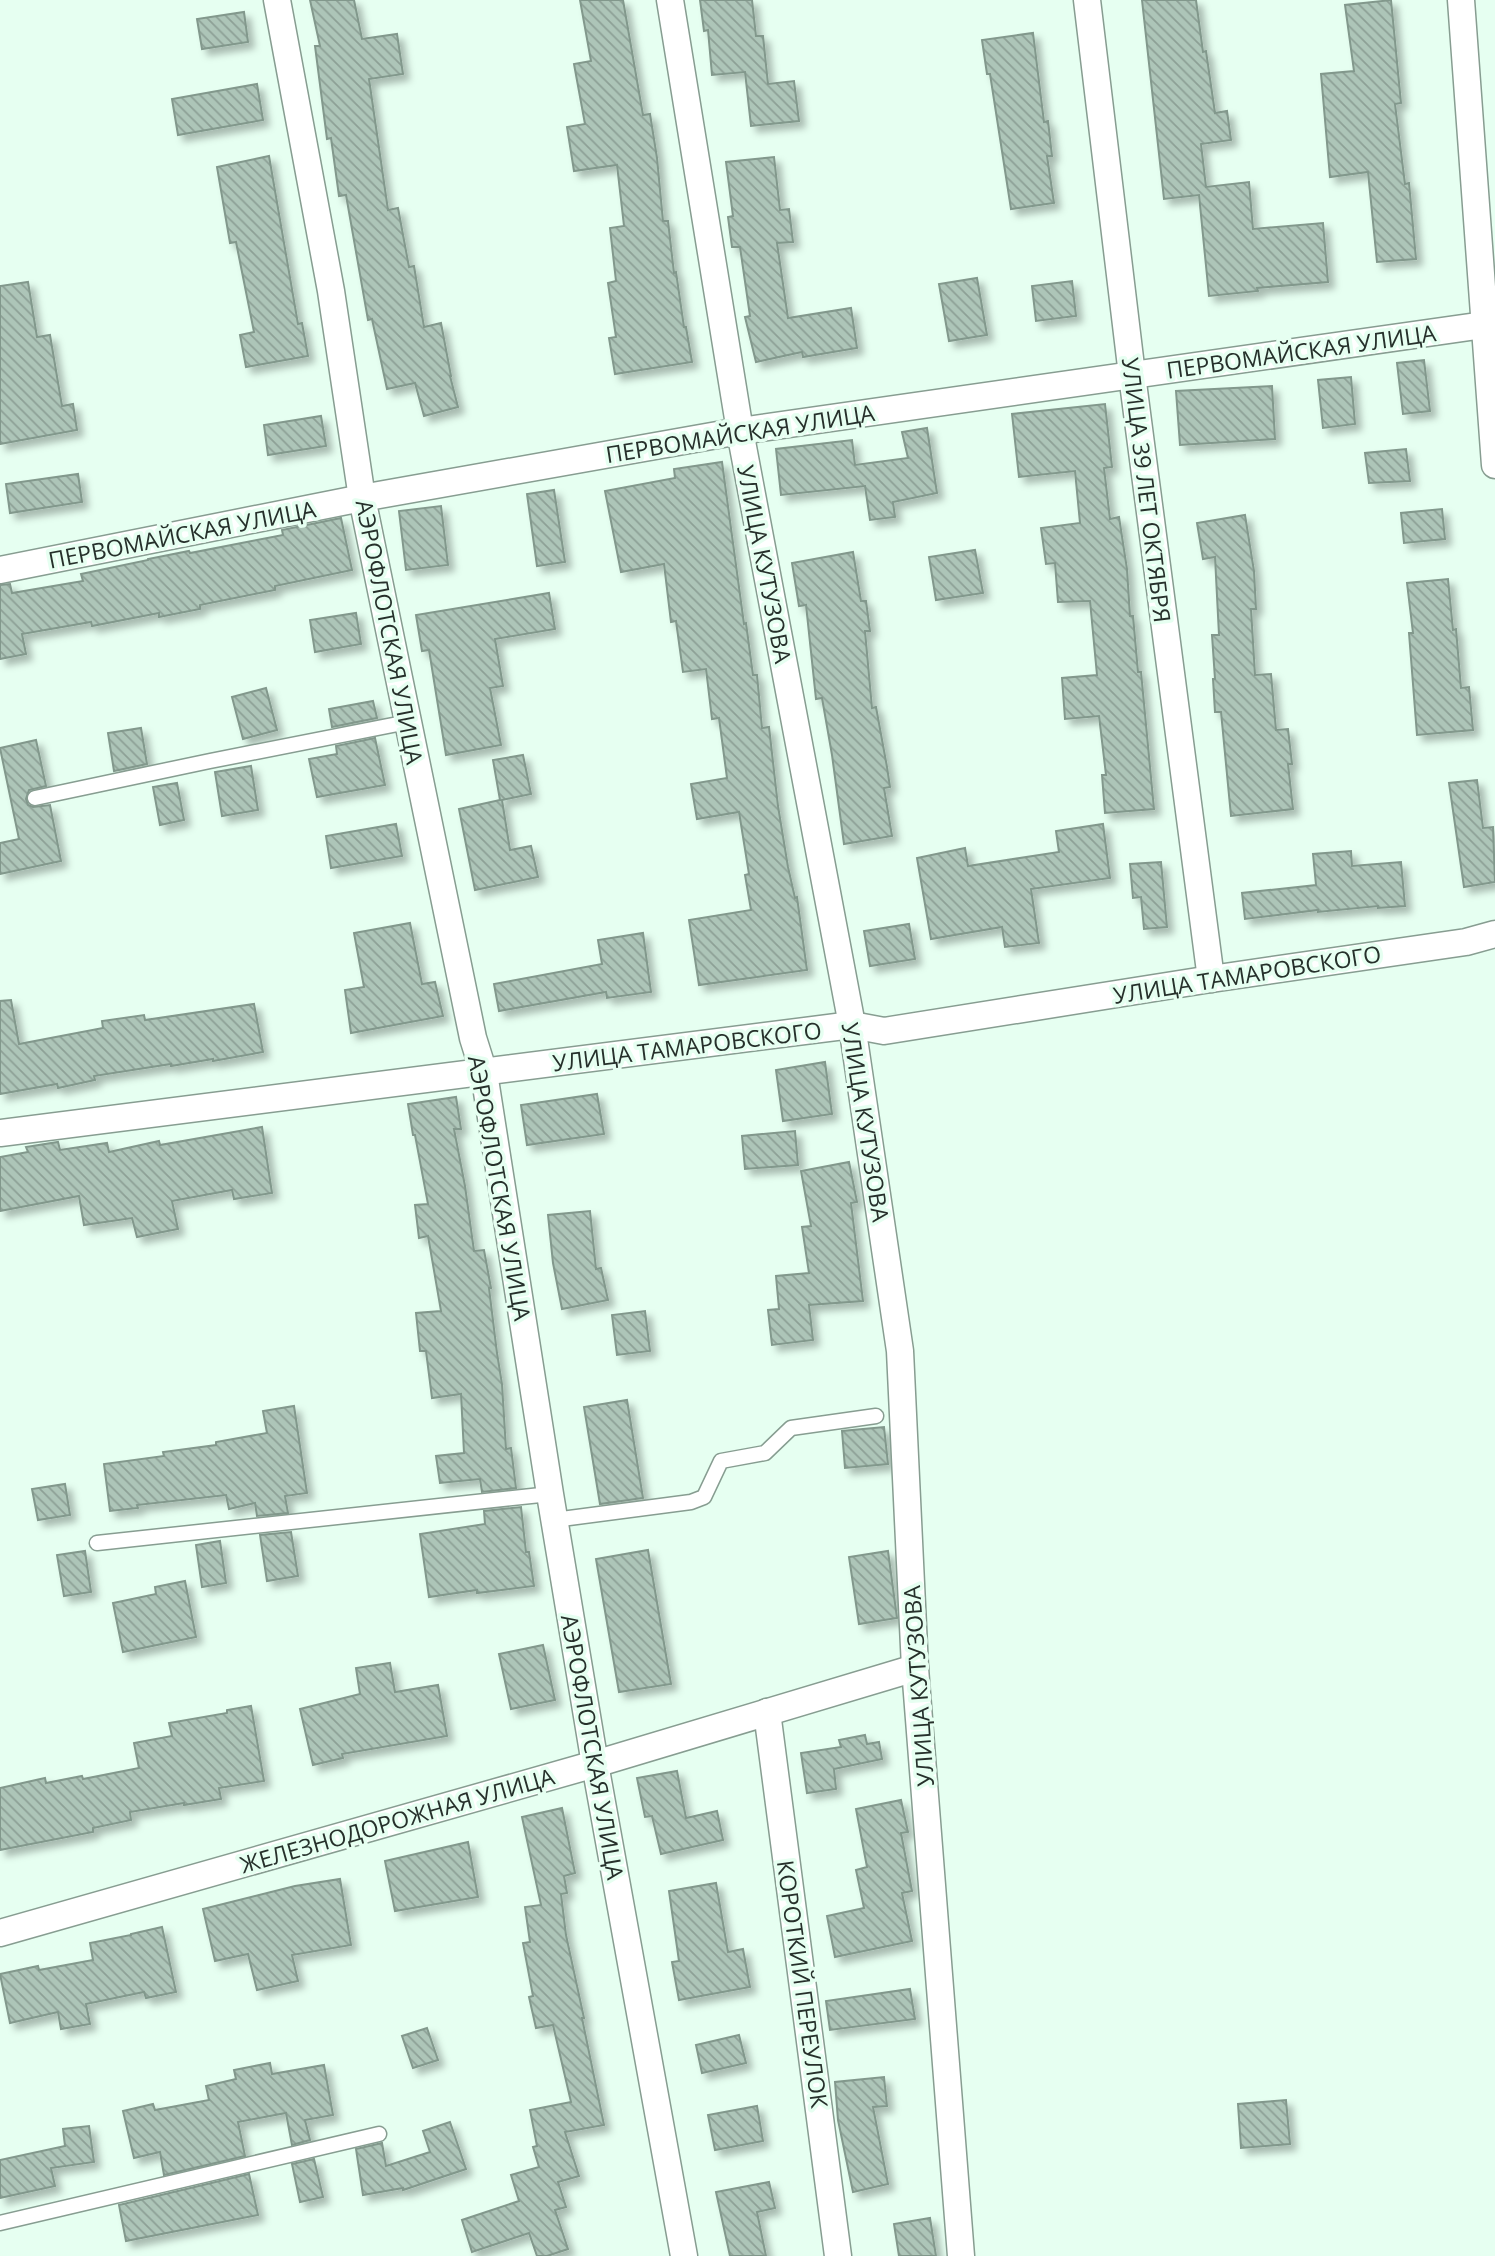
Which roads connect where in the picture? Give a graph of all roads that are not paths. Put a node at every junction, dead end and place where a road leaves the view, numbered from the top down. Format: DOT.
graph roads {
  1 [pos="277,0"];
  2 [pos="670,0"];
  3 [pos="1087,0"];
  4 [pos="1461,0"];
  5 [pos="1484,326"];
  6 [pos="1132,374"];
  7 [pos="740,431"];
  8 [pos="1495,465"];
  9 [pos="362,498"];
  10 [pos="0,570"];
  11 [pos="408,722"];
  12 [pos="35,798"];
  13 [pos="1495,934"];
  14 [pos="1211,979"];
  15 [pos="852,1025"];
  16 [pos="484,1073"];
  17 [pos="0,1133"];
  18 [pos="876,1416"];
  19 [pos="552,1507"];
  20 [pos="97,1544"];
  21 [pos="915,1668"];
  22 [pos="766,1712"];
  23 [pos="595,1764"];
  24 [pos="0,1933"];
  25 [pos="379,2134"];
  26 [pos="0,2223"];
  27 [pos="684,2256"];
  28 [pos="838,2256"];
  29 [pos="961,2256"];
  1 -- 9 [label="street, АЭРОФЛОТСКАЯ УЛИЦА"];
  2 -- 7 [label="street, УЛИЦА КУТУЗОВА"];
  3 -- 6 [label="street, УЛИЦА 39 ЛЕТ ОКТЯБРЯ"];
  4 -- 5 [label="street"];
  5 -- 6 [label="street, ПЕРВОМАЙСКАЯ УЛИЦА"];
  5 -- 8 [label="street"];
  6 -- 7 [label="street, ПЕРВОМАЙСКАЯ УЛИЦА"];
  6 -- 14 [label="street, УЛИЦА 39 ЛЕТ ОКТЯБРЯ"];
  7 -- 9 [label="street, ПЕРВОМАЙСКАЯ УЛИЦА"];
  7 -- 15 [label="street, УЛИЦА КУТУЗОВА"];
  9 -- 10 [label="street, ПЕРВОМАЙСКАЯ УЛИЦА"];
  9 -- 11 [label="street, АЭРОФЛОТСКАЯ УЛИЦА"];
  11 -- 12 [label="lane"];
  11 -- 16 [label="street, АЭРОФЛОТСКАЯ УЛИЦА"];
  13 -- 14 [label="street, УЛИЦА ТАМАРОВСКОГО"];
  14 -- 15 [label="street, УЛИЦА ТАМАРОВСКОГО"];
  15 -- 16 [label="street, УЛИЦА ТАМАРОВСКОГО"];
  15 -- 21 [label="street, УЛИЦА КУТУЗОВА"];
  16 -- 17 [label="street, УЛИЦА ТАМАРОВСКОГО"];
  16 -- 19 [label="street, АЭРОФЛОТСКАЯ УЛИЦА"];
  18 -- 19 [label="lane"];
  19 -- 20 [label="lane"];
  19 -- 23 [label="street, АЭРОФЛОТСКАЯ УЛИЦА"];
  21 -- 22 [label="street, ЖЕЛЕЗНОДОРОЖНАЯ УЛИЦА"];
  21 -- 29 [label="street, УЛИЦА КУТУЗОВА"];
  22 -- 23 [label="street, ЖЕЛЕЗНОДОРОЖНАЯ УЛИЦА"];
  22 -- 28 [label="street, КОРОТКИЙ ПЕРЕУЛОК"];
  23 -- 24 [label="street, ЖЕЛЕЗНОДОРОЖНАЯ УЛИЦА"];
  23 -- 27 [label="street, АЭРОФЛОТСКАЯ УЛИЦА"];
  25 -- 26 [label="lane"];
}
